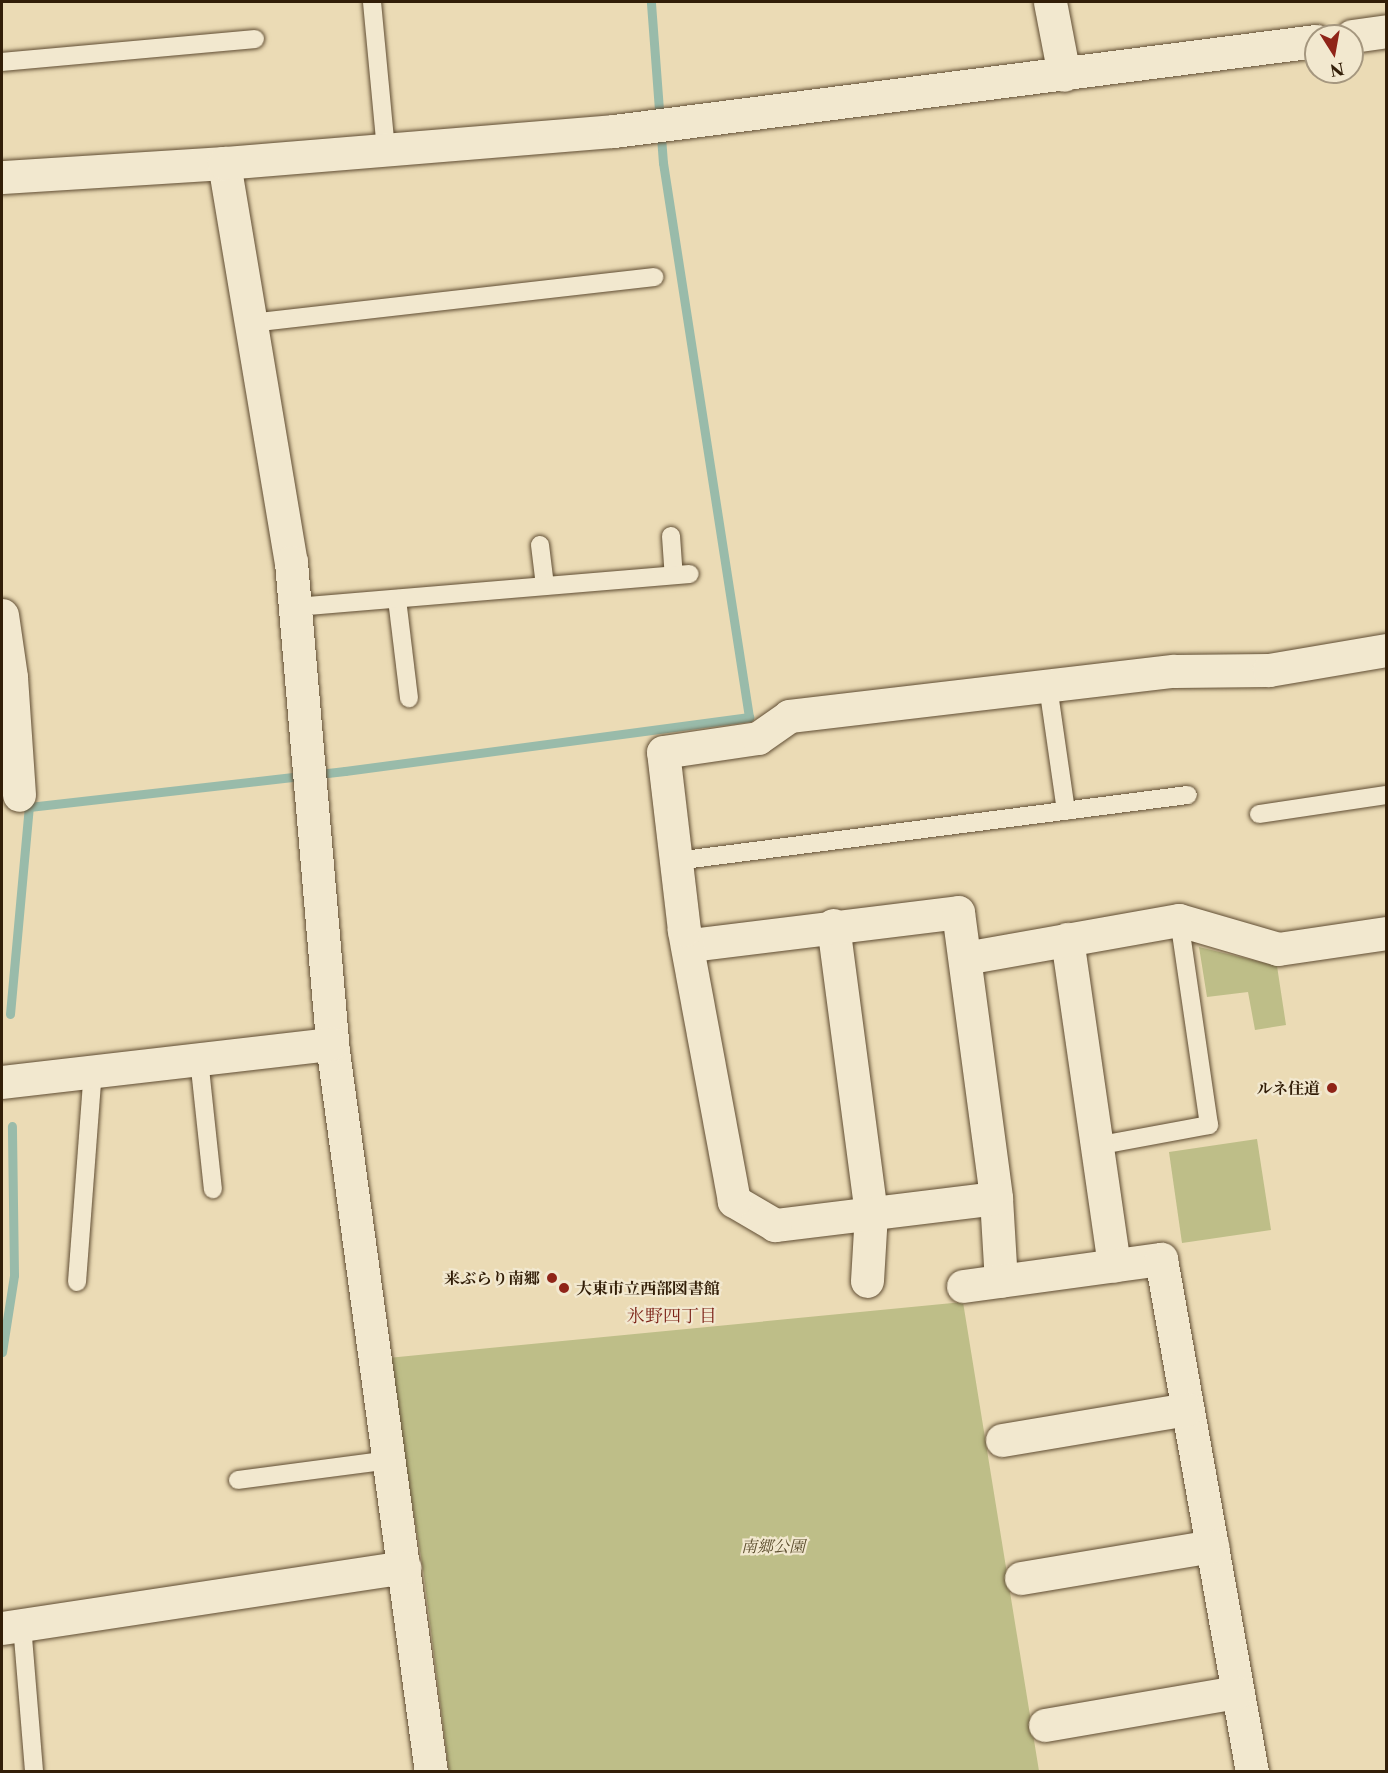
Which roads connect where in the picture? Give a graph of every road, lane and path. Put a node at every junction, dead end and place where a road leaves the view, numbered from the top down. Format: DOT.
graph roads {
  1 [pos="372,2"];
  2 [pos="1050,2"];
  3 [pos="1386,31"];
  4 [pos="1364,34"];
  5 [pos="255,39"];
  6 [pos="1304,43"];
  7 [pos="2,62"];
  8 [pos="1064,75"];
  9 [pos="386,151"];
  10 [pos="224,163"];
  11 [pos="2,177"];
  12 [pos="654,277"];
  13 [pos="251,323"];
  14 [pos="671,536"];
  15 [pos="540,545"];
  16 [pos="545,586"];
  17 [pos="397,599"];
  18 [pos="296,607"];
  19 [pos="2,615"];
  20 [pos="1386,650"];
  21 [pos="6,678"];
  22 [pos="1048,686"];
  23 [pos="409,698"];
  24 [pos="19,795"];
  25 [pos="1188,795"];
  26 [pos="1386,795"];
  27 [pos="1066,811"];
  28 [pos="1259,814"];
  29 [pos="676,861"];
  30 [pos="1179,920"];
  31 [pos="833,925"];
  32 [pos="1386,933"];
  33 [pos="1067,939"];
  34 [pos="690,945"];
  35 [pos="964,958"];
  36 [pos="332,1044"];
  37 [pos="199,1059"];
  38 [pos="93,1071"];
  39 [pos="2,1082"];
  40 [pos="1096,1146"];
  41 [pos="213,1189"];
  42 [pos="996,1198"];
  43 [pos="871,1213"];
  44 [pos="1114,1266"];
  45 [pos="867,1281"];
  46 [pos="1001,1281"];
  47 [pos="77,1282"];
  48 [pos="963,1286"];
  49 [pos="1187,1409"];
  50 [pos="1002,1440"];
  51 [pos="389,1460"];
  52 [pos="238,1480"];
  53 [pos="1212,1545"];
  54 [pos="404,1567"];
  55 [pos="1021,1578"];
  56 [pos="12,1627"];
  57 [pos="1236,1692"];
  58 [pos="1045,1725"];
  59 [pos="34,1772"];
  60 [pos="431,1772"];
  61 [pos="1252,1772"];
  1 -- 9 [label="lane"];
  2 -- 8 [label="street"];
  3 -- 4 [label="street"];
  5 -- 7 [label="lane"];
  6 -- 8 [label="street"];
  8 -- 9 [label="street"];
  9 -- 10 [label="street"];
  10 -- 11 [label="street"];
  10 -- 13 [label="street"];
  12 -- 13 [label="lane"];
  13 -- 18 [label="street"];
  14 -- 16 [label="lane"];
  15 -- 16 [label="lane"];
  16 -- 17 [label="lane"];
  17 -- 18 [label="lane"];
  17 -- 23 [label="lane"];
  18 -- 36 [label="street"];
  19 -- 21 [label="street"];
  20 -- 22 [label="street"];
  21 -- 24 [label="street"];
  22 -- 27 [label="lane"];
  22 -- 29 [label="street"];
  25 -- 27 [label="lane"];
  26 -- 28 [label="lane"];
  27 -- 29 [label="lane"];
  29 -- 34 [label="street"];
  30 -- 32 [label="street"];
  30 -- 33 [label="street"];
  30 -- 40 [label="lane"];
  31 -- 34 [label="street"];
  31 -- 35 [label="street"];
  31 -- 43 [label="street"];
  33 -- 35 [label="street"];
  33 -- 40 [label="street"];
  34 -- 43 [label="street"];
  35 -- 42 [label="street"];
  36 -- 37 [label="street"];
  36 -- 51 [label="street"];
  37 -- 38 [label="street"];
  37 -- 41 [label="lane"];
  38 -- 39 [label="street"];
  38 -- 47 [label="lane"];
  40 -- 44 [label="street"];
  42 -- 43 [label="street"];
  42 -- 46 [label="street"];
  43 -- 45 [label="street"];
  44 -- 46 [label="street"];
  44 -- 49 [label="street"];
  46 -- 48 [label="street"];
  49 -- 50 [label="street"];
  49 -- 53 [label="street"];
  51 -- 52 [label="lane"];
  51 -- 54 [label="street"];
  53 -- 55 [label="street"];
  53 -- 57 [label="street"];
  54 -- 56 [label="street"];
  54 -- 60 [label="street"];
  56 -- 59 [label="lane"];
  57 -- 58 [label="street"];
  57 -- 61 [label="street"];
}
